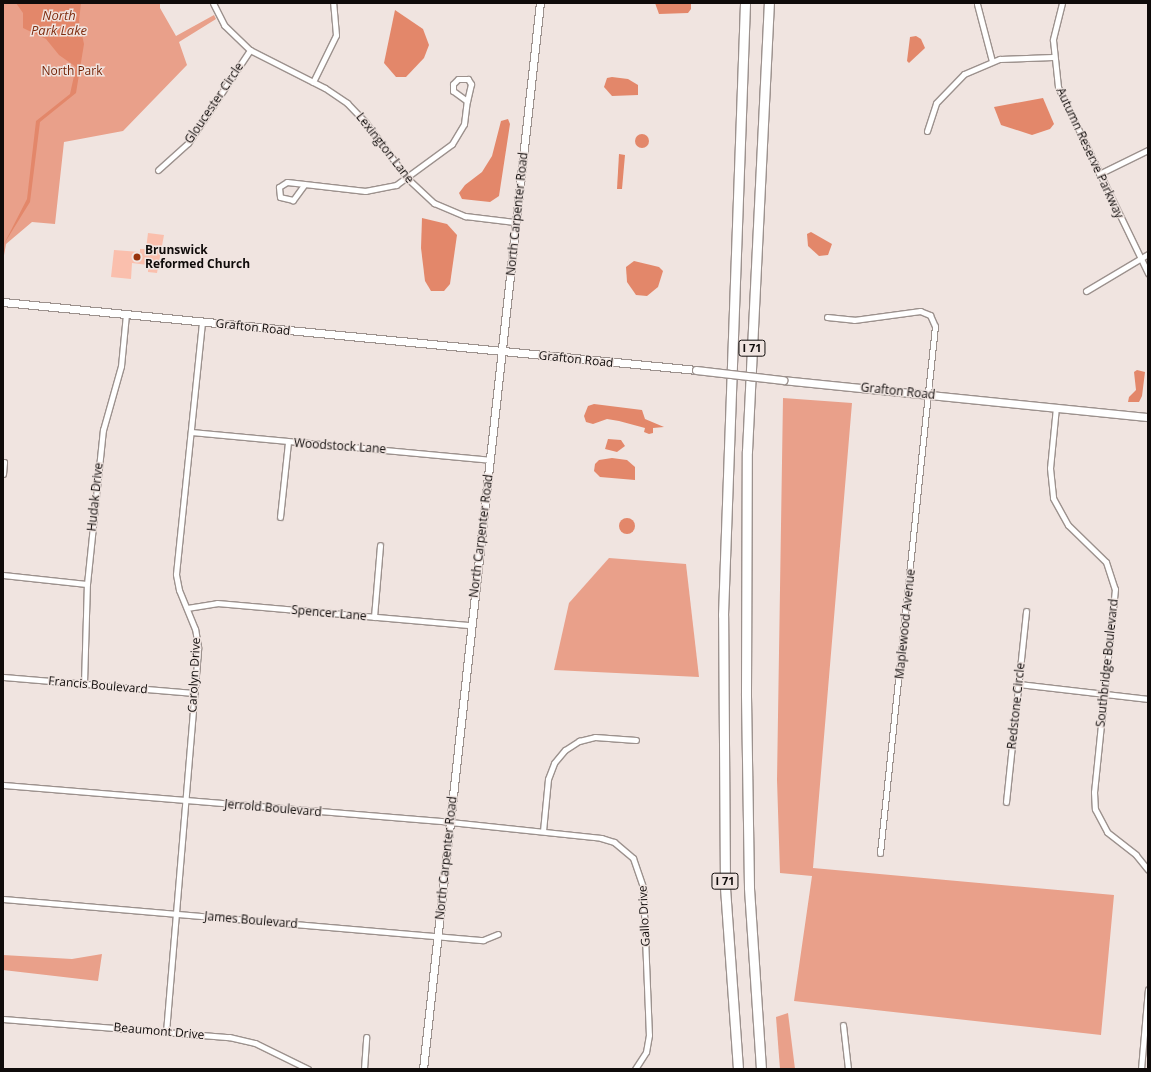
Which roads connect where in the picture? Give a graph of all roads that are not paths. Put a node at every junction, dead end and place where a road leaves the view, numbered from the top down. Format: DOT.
graph roads {
  1 [pos="213,3"];
  2 [pos="334,3"];
  3 [pos="540,3"];
  4 [pos="745,3"];
  5 [pos="769,3"];
  6 [pos="1062,3"];
  7 [pos="977,4"];
  8 [pos="250,50"];
  9 [pos="1053,57"];
  10 [pos="992,61"];
  11 [pos="313,82"];
  12 [pos="467,101"];
  13 [pos="927,131"];
  14 [pos="1148,150"];
  15 [pos="158,170"];
  16 [pos="1099,174"];
  17 [pos="407,178"];
  18 [pos="304,185"];
  19 [pos="515,222"];
  20 [pos="1148,254"];
  21 [pos="1140,258"];
  22 [pos="1148,273"];
  23 [pos="1086,291"];
  24 [pos="3,302"];
  25 [pos="126,314"];
  26 [pos="827,318"];
  27 [pos="202,322"];
  28 [pos="502,351"];
  29 [pos="928,394"];
  30 [pos="1056,407"];
  31 [pos="1148,417"];
  32 [pos="191,432"];
  33 [pos="288,442"];
  34 [pos="490,460"];
  35 [pos="4,462"];
  36 [pos="3,474"];
  37 [pos="280,516"];
  38 [pos="380,545"];
  39 [pos="3,575"];
  40 [pos="87,584"];
  41 [pos="187,608"];
  42 [pos="1026,611"];
  43 [pos="374,617"];
  44 [pos="471,625"];
  45 [pos="3,677"];
  46 [pos="84,683"];
  47 [pos="1018,684"];
  48 [pos="194,693"];
  49 [pos="1104,694"];
  50 [pos="1148,699"];
  51 [pos="636,740"];
  52 [pos="3,785"];
  53 [pos="184,800"];
  54 [pos="1006,802"];
  55 [pos="450,822"];
  56 [pos="543,831"];
  57 [pos="880,853"];
  58 [pos="1148,870"];
  59 [pos="3,899"];
  60 [pos="175,914"];
  61 [pos="498,934"];
  62 [pos="438,935"];
  63 [pos="1148,990"];
  64 [pos="3,1019"];
  65 [pos="843,1025"];
  66 [pos="166,1032"];
  67 [pos="366,1037"];
  68 [pos="308,1069"];
  69 [pos="364,1069"];
  70 [pos="423,1069"];
  71 [pos="635,1069"];
  72 [pos="738,1069"];
  73 [pos="761,1069"];
  74 [pos="848,1069"];
  75 [pos="1142,1069"];
  1 -- 8 [label="street, Lexington Lane"];
  2 -- 11 [label="street"];
  3 -- 19 [label="street, North Carpenter Road"];
  4 -- 72 [label="highway, I 71"];
  5 -- 73 [label="highway, I 71"];
  6 -- 9 [label="street, Autumn Reserve Parkway"];
  7 -- 10 [label="street"];
  8 -- 11 [label="street, Lexington Lane"];
  8 -- 15 [label="street, Gloucester Circle"];
  9 -- 10 [label="street"];
  9 -- 16 [label="street, Autumn Reserve Parkway"];
  10 -- 13 [label="street"];
  11 -- 17 [label="street, Lexington Lane"];
  12 -- 12 [label="street"];
  12 -- 17 [label="street"];
  14 -- 16 [label="street"];
  16 -- 21 [label="street, Autumn Reserve Parkway"];
  17 -- 18 [label="street"];
  17 -- 19 [label="street, Lexington Lane"];
  18 -- 18 [label="street"];
  19 -- 28 [label="street, North Carpenter Road"];
  20 -- 21 [label="street"];
  21 -- 22 [label="street, Autumn Reserve Parkway"];
  21 -- 23 [label="street"];
  24 -- 25 [label="street, Grafton Road"];
  25 -- 27 [label="street, Grafton Road"];
  25 -- 40 [label="street, Hudak Drive"];
  26 -- 29 [label="street, Maplewood Avenue"];
  27 -- 28 [label="street, Grafton Road"];
  27 -- 32 [label="street, Carolyn Drive"];
  28 -- 29 [label="street, Grafton Road, bridge"];
  28 -- 34 [label="street, North Carpenter Road"];
  29 -- 30 [label="street, Grafton Road"];
  29 -- 57 [label="street, Maplewood Avenue"];
  30 -- 31 [label="street, Grafton Road"];
  30 -- 49 [label="street, Southbridge Boulevard"];
  32 -- 33 [label="street, Woodstock Lane"];
  32 -- 41 [label="street, Carolyn Drive"];
  33 -- 34 [label="street, Woodstock Lane"];
  33 -- 37 [label="street"];
  34 -- 44 [label="street, North Carpenter Road"];
  35 -- 36 [label="street"];
  38 -- 43 [label="street"];
  39 -- 40 [label="street"];
  40 -- 46 [label="street, Hudak Drive"];
  41 -- 43 [label="street, Spencer Lane"];
  41 -- 48 [label="street, Carolyn Drive"];
  42 -- 47 [label="street, Redstone Circle"];
  43 -- 44 [label="street, Spencer Lane"];
  44 -- 55 [label="street, North Carpenter Road"];
  45 -- 46 [label="street, Francis Boulevard"];
  46 -- 48 [label="street, Francis Boulevard"];
  47 -- 49 [label="street"];
  47 -- 54 [label="street, Redstone Circle"];
  48 -- 53 [label="street, Carolyn Drive"];
  49 -- 50 [label="street"];
  49 -- 58 [label="street, Southbridge Boulevard"];
  51 -- 56 [label="street"];
  52 -- 53 [label="street, Jerrold Boulevard"];
  53 -- 55 [label="street, Jerrold Boulevard"];
  53 -- 60 [label="street, Carolyn Drive"];
  55 -- 56 [label="street, Jerrold Boulevard"];
  55 -- 62 [label="street, North Carpenter Road"];
  56 -- 71 [label="street, Gallo Drive"];
  59 -- 60 [label="street, James Boulevard"];
  60 -- 62 [label="street, James Boulevard"];
  60 -- 66 [label="street, Carolyn Drive"];
  61 -- 62 [label="street, James Boulevard"];
  62 -- 70 [label="street, North Carpenter Road"];
  63 -- 75 [label="street"];
  64 -- 66 [label="street, Beaumont Drive"];
  65 -- 74 [label="street"];
  66 -- 68 [label="street, Beaumont Drive"];
  67 -- 69 [label="street"];
}
